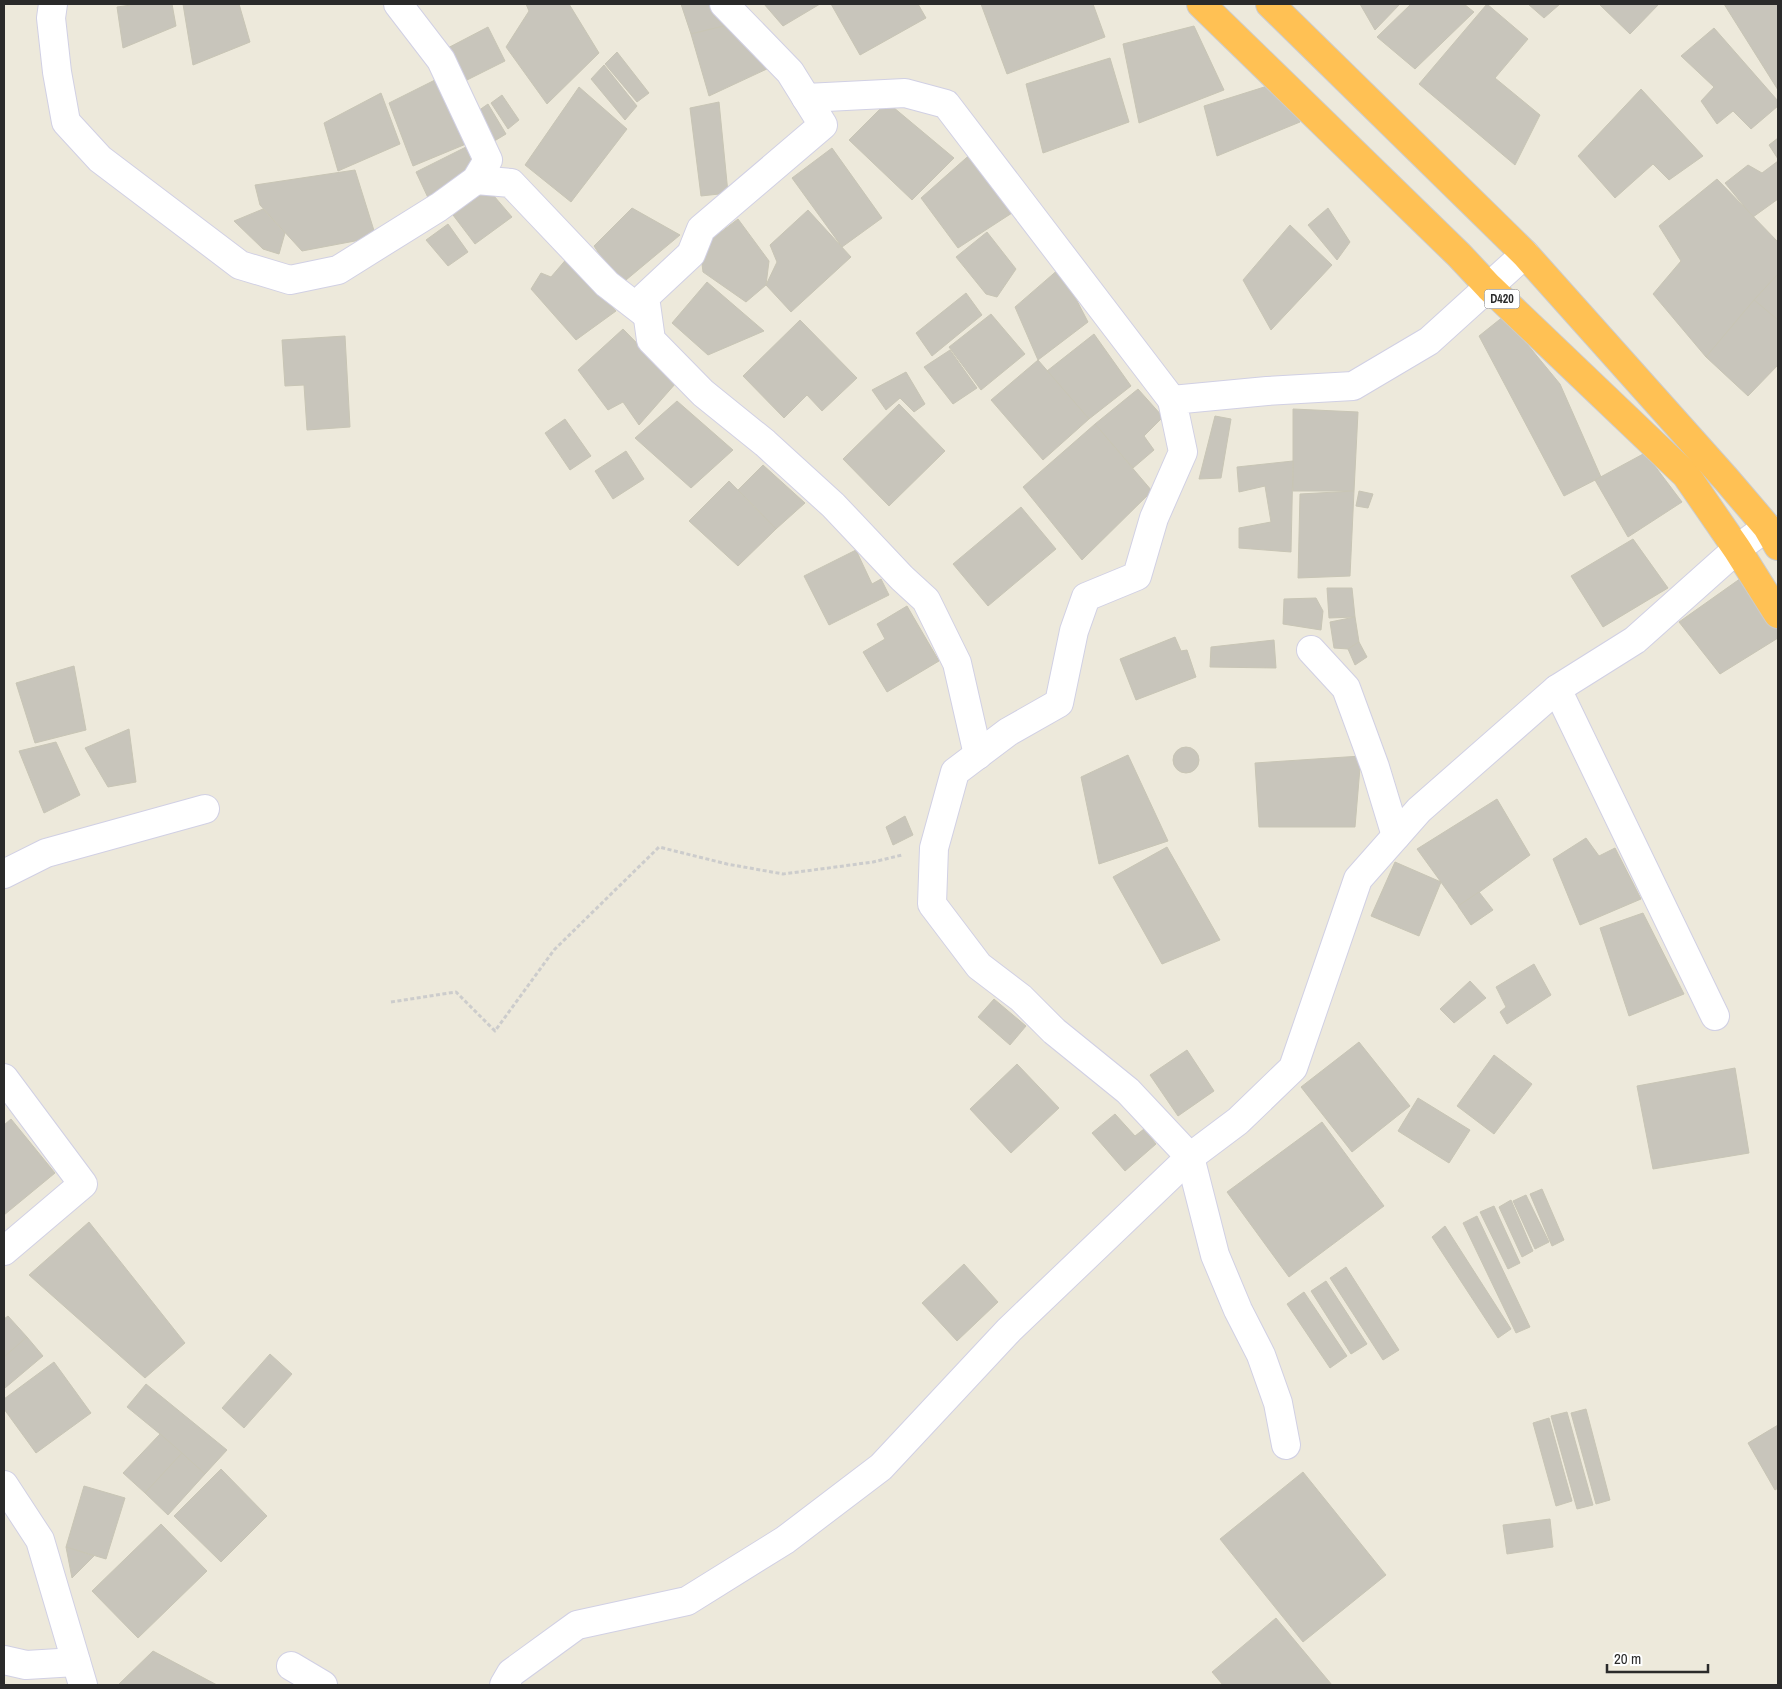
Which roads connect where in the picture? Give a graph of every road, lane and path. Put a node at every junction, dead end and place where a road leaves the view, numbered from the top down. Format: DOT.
graph roads {
  1 [pos="53,4"];
  2 [pos="398,4"];
  3 [pos="724,4"];
  4 [pos="1201,4"];
  5 [pos="1270,4"];
  6 [pos="806,98"];
  7 [pos="476,180"];
  8 [pos="1525,254"];
  9 [pos="1489,287"];
  10 [pos="647,315"];
  11 [pos="1172,400"];
  12 [pos="1772,536"];
  13 [pos="1737,549"];
  14 [pos="1778,614"];
  15 [pos="1310,650"];
  16 [pos="1557,689"];
  17 [pos="978,755"];
  18 [pos="205,809"];
  19 [pos="1396,836"];
  20 [pos="934,848"];
  21 [pos="4,874"];
  22 [pos="391,1002"];
  23 [pos="1715,1016"];
  24 [pos="4,1078"];
  25 [pos="1190,1157"];
  26 [pos="4,1251"];
  27 [pos="1286,1445"];
  28 [pos="4,1485"];
  29 [pos="4,1660"];
  30 [pos="291,1666"];
  31 [pos="79,1674"];
  32 [pos="323,1685"];
  33 [pos="504,1685"];
  1 -- 7 [label="street"];
  2 -- 7 [label="street"];
  3 -- 6 [label="street"];
  4 -- 9 [label="highway, D420"];
  5 -- 8 [label="highway"];
  6 -- 10 [label="street"];
  6 -- 11 [label="street"];
  7 -- 10 [label="street"];
  8 -- 9 [label="street"];
  8 -- 12 [label="highway"];
  9 -- 11 [label="street"];
  9 -- 13 [label="highway, D420"];
  10 -- 17 [label="street"];
  11 -- 17 [label="street"];
  12 -- 13 [label="street"];
  13 -- 14 [label="highway, D420"];
  13 -- 16 [label="street"];
  15 -- 19 [label="street"];
  16 -- 19 [label="street"];
  16 -- 23 [label="street"];
  17 -- 20 [label="street"];
  18 -- 21 [label="street"];
  19 -- 25 [label="street"];
  20 -- 22 [label="path"];
  20 -- 25 [label="street"];
  24 -- 26 [label="street"];
  25 -- 27 [label="street"];
  25 -- 33 [label="street"];
  28 -- 31 [label="street"];
  29 -- 31 [label="street"];
  30 -- 32 [label="street"];
}
